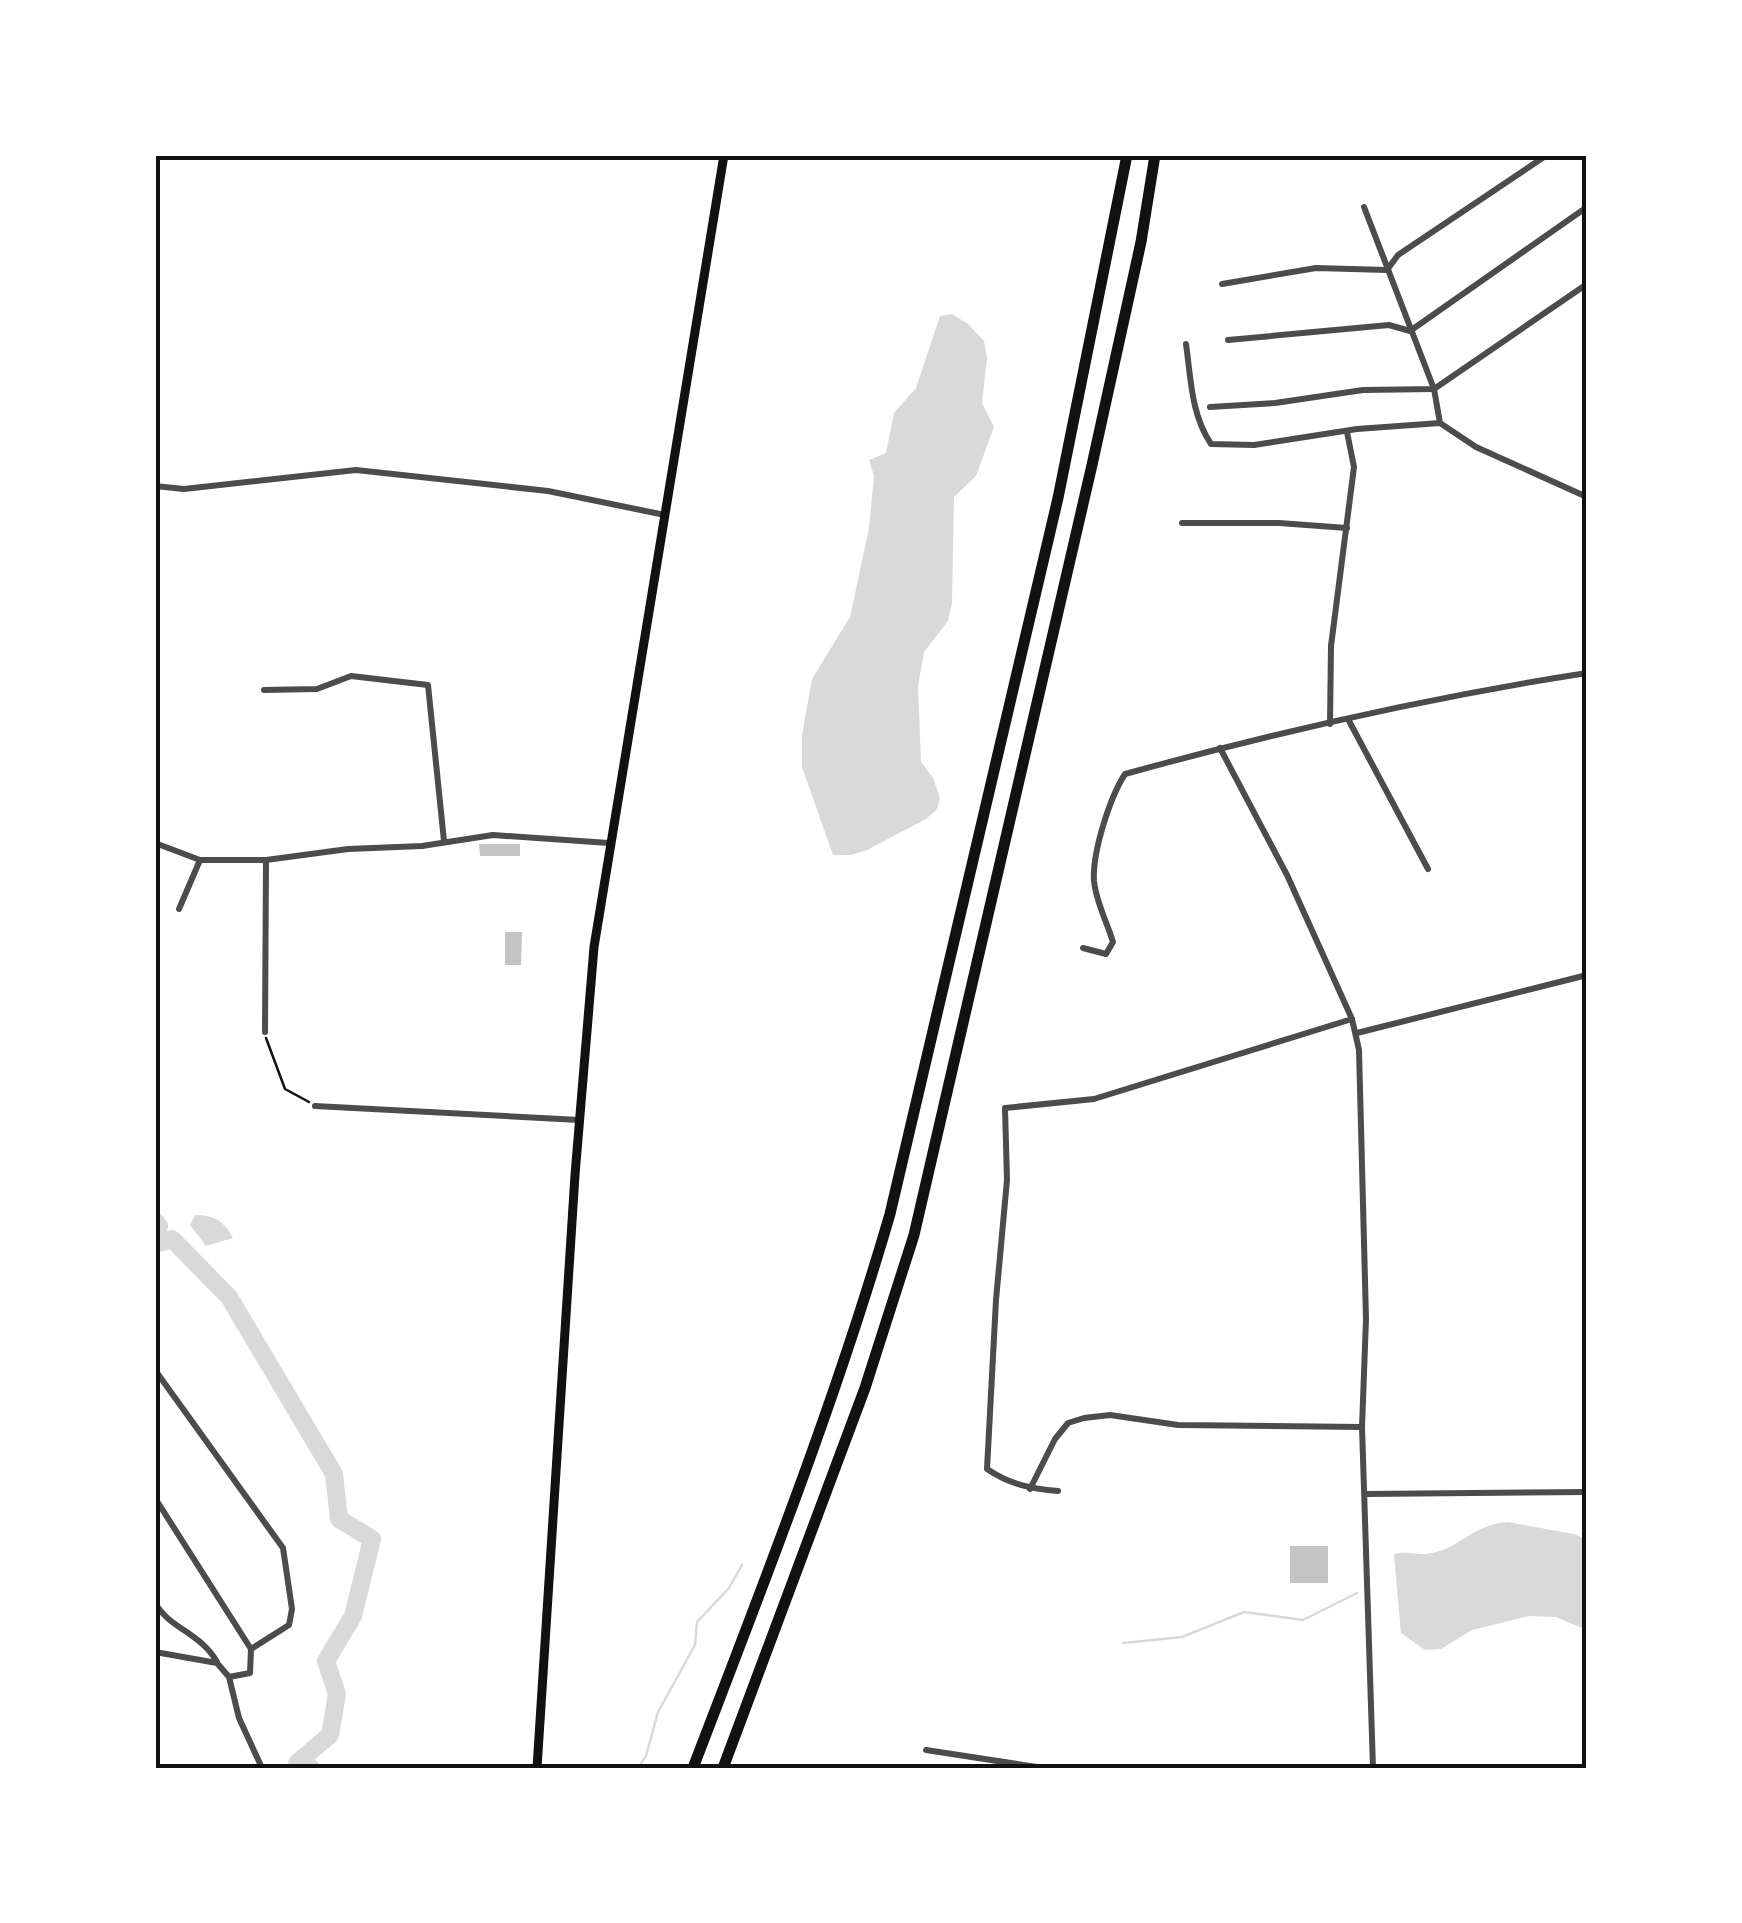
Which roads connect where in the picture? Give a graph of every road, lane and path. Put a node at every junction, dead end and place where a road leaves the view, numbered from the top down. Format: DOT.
graph roads {
  1 [pos="724,155"];
  2 [pos="1127,155"];
  3 [pos="1155,155"];
  4 [pos="1547,155"];
  5 [pos="1364,207"];
  6 [pos="1587,207"];
  7 [pos="1387,270"];
  8 [pos="1222,284"];
  9 [pos="1587,284"];
  10 [pos="1410,331"];
  11 [pos="1228,340"];
  12 [pos="1186,344"];
  13 [pos="1434,389"];
  14 [pos="1210,407"];
  15 [pos="1440,423"];
  16 [pos="1346,432"];
  17 [pos="155,486"];
  18 [pos="1587,497"];
  19 [pos="666,515"];
  20 [pos="1182,524"];
  21 [pos="1346,528"];
  22 [pos="1587,672"];
  23 [pos="264,690"];
  24 [pos="1348,719"];
  25 [pos="1330,724"];
  26 [pos="1220,748"];
  27 [pos="444,841"];
  28 [pos="155,843"];
  29 [pos="609,843"];
  30 [pos="200,860"];
  31 [pos="266,860"];
  32 [pos="1428,869"];
  33 [pos="180,909"];
  34 [pos="1083,948"];
  35 [pos="1587,975"];
  36 [pos="1352,1019"];
  37 [pos="265,1032"];
  38 [pos="1357,1032"];
  39 [pos="315,1106"];
  40 [pos="579,1120"];
  41 [pos="155,1370"];
  42 [pos="1362,1426"];
  43 [pos="1030,1489"];
  44 [pos="1058,1491"];
  45 [pos="1587,1492"];
  46 [pos="1366,1494"];
  47 [pos="155,1498"];
  48 [pos="155,1603"];
  49 [pos="251,1649"];
  50 [pos="155,1652"];
  51 [pos="217,1663"];
  52 [pos="229,1677"];
  53 [pos="926,1750"];
  54 [pos="262,1768"];
  55 [pos="537,1768"];
  56 [pos="693,1768"];
  57 [pos="723,1768"];
  58 [pos="1043,1768"];
  59 [pos="1374,1768"];
  1 -- 19 [label="main road"];
  2 -- 56 [label="highway"];
  3 -- 57 [label="highway"];
  4 -- 7 [label="street"];
  5 -- 7 [label="street"];
  6 -- 10 [label="street"];
  7 -- 8 [label="street"];
  7 -- 10 [label="street"];
  9 -- 13 [label="street"];
  10 -- 11 [label="street"];
  10 -- 13 [label="street"];
  12 -- 16 [label="street"];
  13 -- 14 [label="street"];
  13 -- 15 [label="street"];
  15 -- 16 [label="street"];
  15 -- 18 [label="street"];
  16 -- 21 [label="street"];
  17 -- 19 [label="street"];
  19 -- 29 [label="main road"];
  20 -- 21 [label="street"];
  21 -- 25 [label="street"];
  22 -- 24 [label="street"];
  23 -- 27 [label="street"];
  24 -- 25 [label="street"];
  24 -- 32 [label="street"];
  25 -- 26 [label="street"];
  26 -- 34 [label="street"];
  26 -- 36 [label="street"];
  27 -- 29 [label="street"];
  27 -- 31 [label="street"];
  28 -- 30 [label="street"];
  29 -- 40 [label="main road"];
  30 -- 31 [label="street"];
  30 -- 33 [label="street"];
  31 -- 37 [label="street"];
  35 -- 38 [label="street"];
  36 -- 38 [label="street"];
  36 -- 43 [label="street"];
  37 -- 39 [label="path"];
  38 -- 42 [label="street"];
  39 -- 40 [label="street"];
  40 -- 55 [label="main road"];
  41 -- 49 [label="street"];
  42 -- 43 [label="street"];
  42 -- 46 [label="street"];
  43 -- 44 [label="street"];
  45 -- 46 [label="street"];
  46 -- 59 [label="street"];
  47 -- 49 [label="street"];
  48 -- 51 [label="street"];
  49 -- 52 [label="street"];
  50 -- 51 [label="street"];
  51 -- 52 [label="street"];
  52 -- 54 [label="street"];
  53 -- 58 [label="street"];
}
